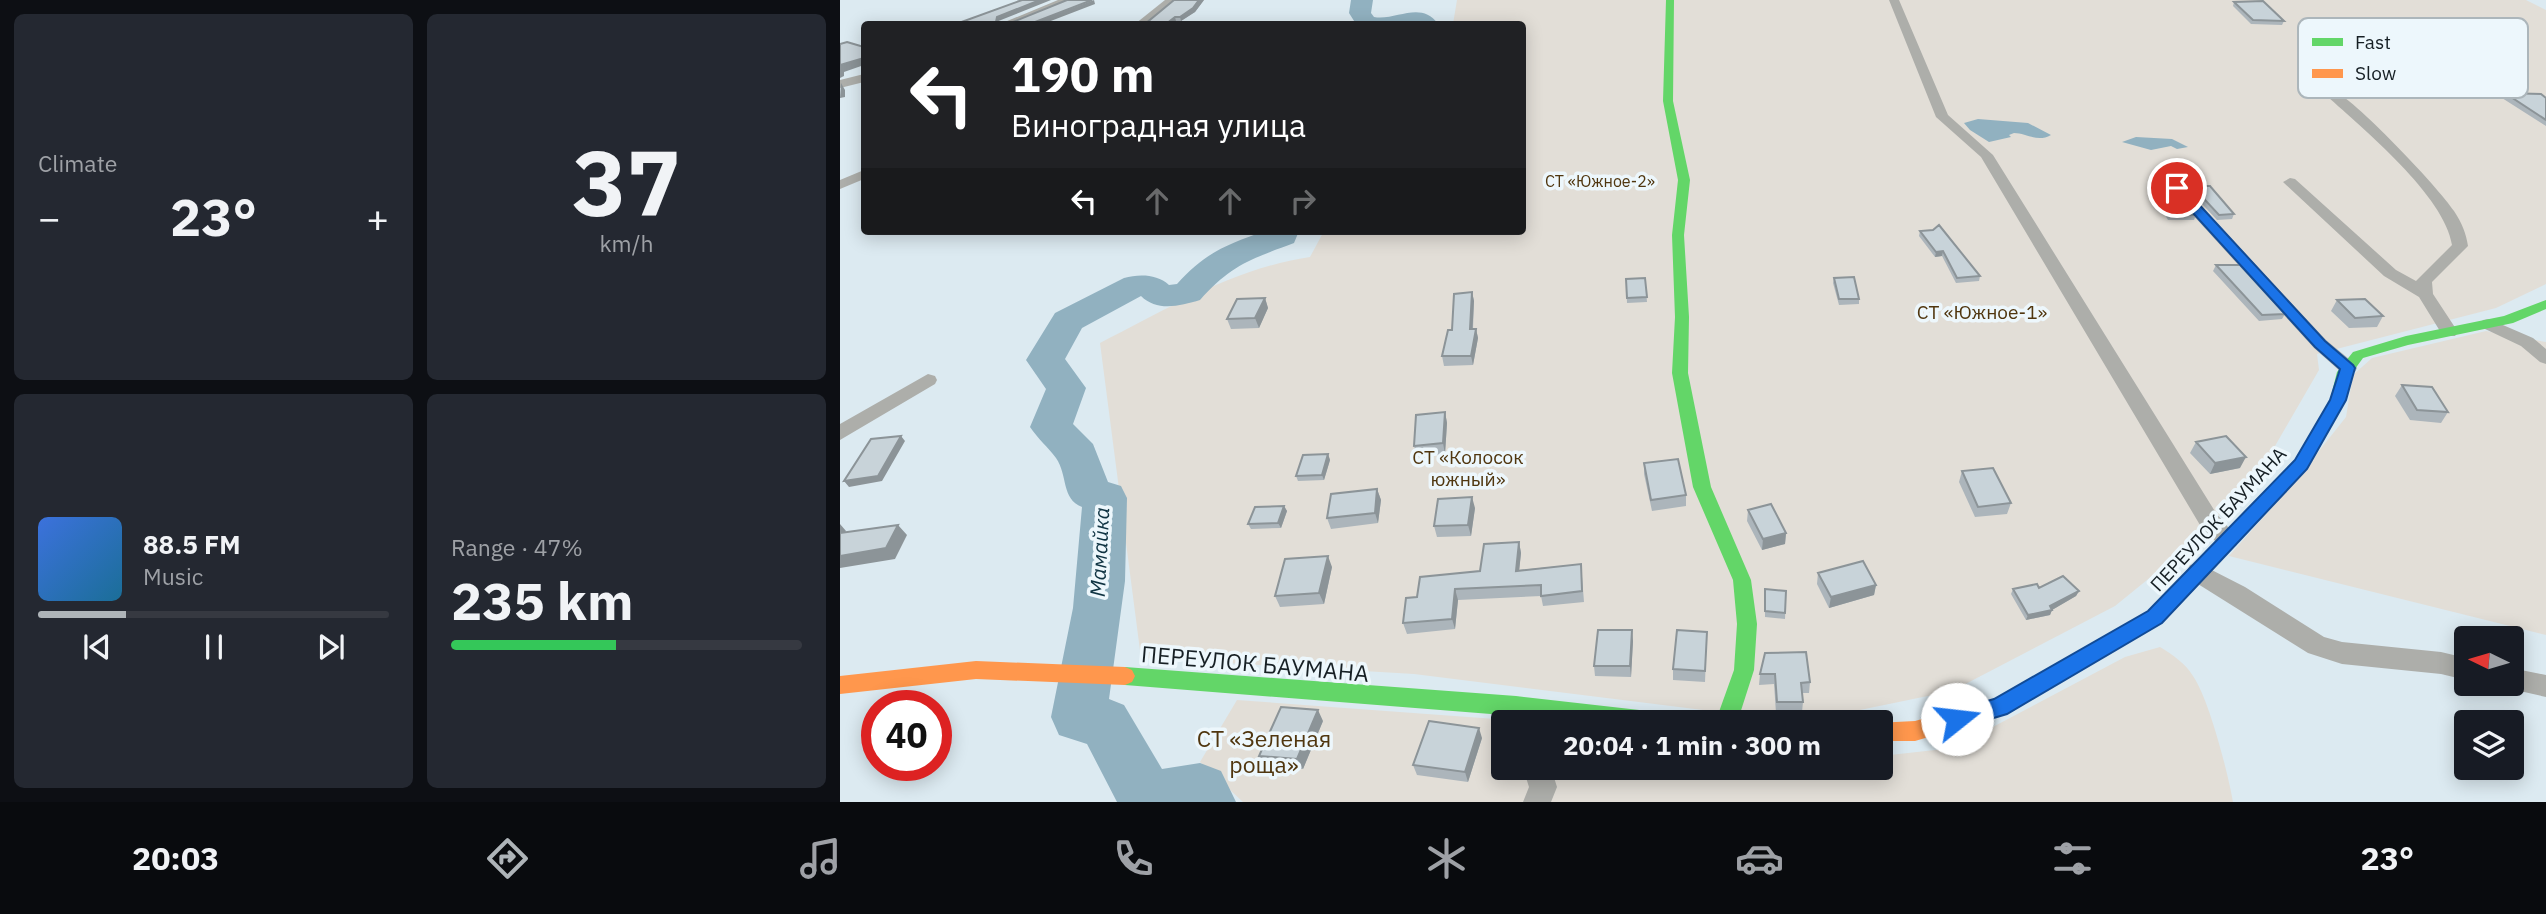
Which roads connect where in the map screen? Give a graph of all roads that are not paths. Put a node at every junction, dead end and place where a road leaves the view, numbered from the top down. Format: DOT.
graph roads {
  1 [pos="1067,0"];
  2 [pos="1172,0"];
  3 [pos="1670,0"];
  4 [pos="1894,0"];
  5 [pos="1013,21"];
  6 [pos="1144,21"];
  7 [pos="861,79"];
  8 [pos="840,84"];
  9 [pos="2336,98"];
  10 [pos="861,175"];
  11 [pos="2290,183"];
  12 [pos="840,185"];
  13 [pos="2177,188"];
  14 [pos="2425,294"];
  15 [pos="2546,304"];
  16 [pos="2489,324"];
  17 [pos="2449,332"];
  18 [pos="2546,358"];
  19 [pos="2348,368"];
  20 [pos="928,380"];
  21 [pos="840,433"];
  22 [pos="2228,540"];
  23 [pos="2198,572"];
  24 [pos="2454,666"];
  25 [pos="2524,682"];
  26 [pos="840,685"];
  27 [pos="2546,686"];
  28 [pos="1730,710"];
  29 [pos="1491,711"];
  30 [pos="1893,731"];
  31 [pos="1540,780"];
  32 [pos="1537,802"];
  1 -- 5 [label="street"];
  2 -- 6 [label="street"];
  3 -- 28 [label="street"];
  4 -- 22 [label="street"];
  7 -- 8 [label="street"];
  9 -- 14 [label="street"];
  10 -- 12 [label="street"];
  11 -- 14 [label="street"];
  13 -- 19 [label="street"];
  14 -- 17 [label="street"];
  15 -- 16 [label="street"];
  16 -- 17 [label="street"];
  16 -- 18 [label="street"];
  17 -- 19 [label="street"];
  19 -- 22 [label="street, ПЕРЕУЛОК БАУМАНА"];
  20 -- 21 [label="street"];
  22 -- 23 [label="street, ПЕРЕУЛОК БАУМАНА"];
  23 -- 24 [label="street"];
  23 -- 30 [label="street, ПЕРЕУЛОК БАУМАНА"];
  25 -- 27 [label="street"];
  26 -- 29 [label="street, ПЕРЕУЛОК БАУМАНА"];
  31 -- 32 [label="street"];
}
